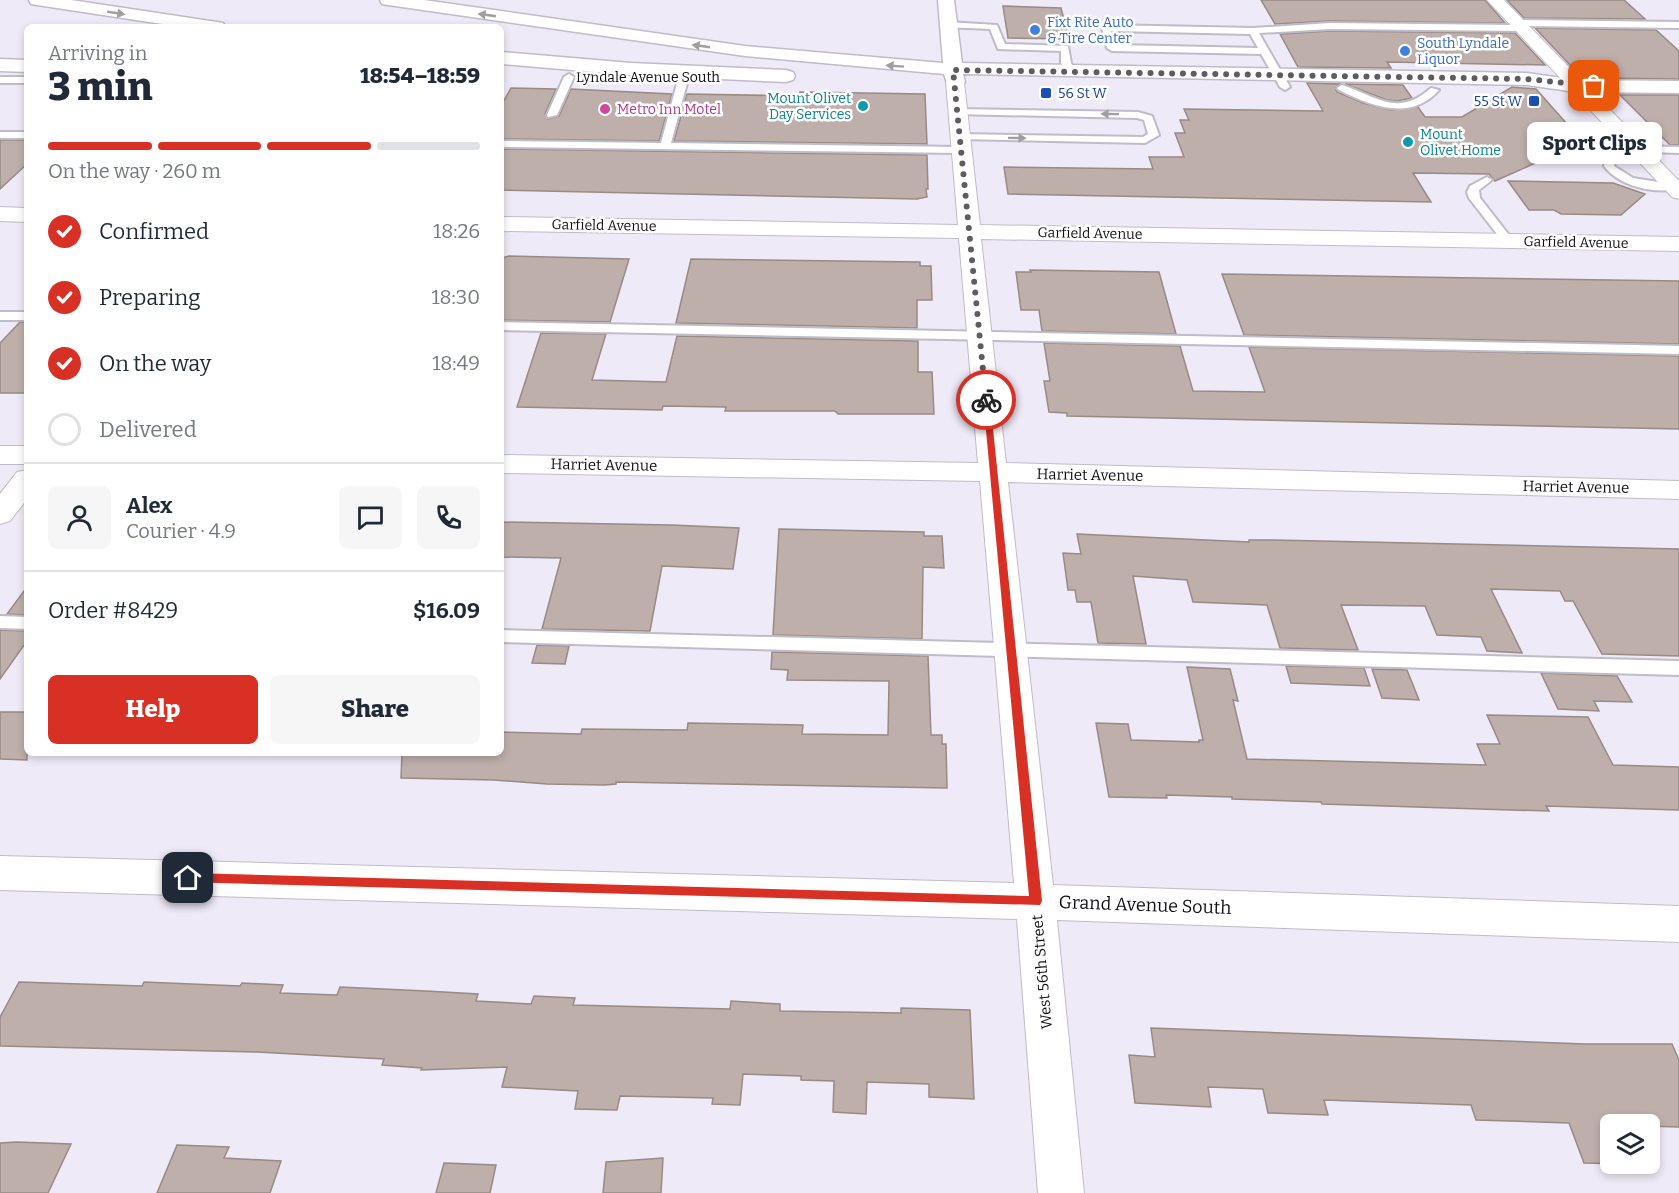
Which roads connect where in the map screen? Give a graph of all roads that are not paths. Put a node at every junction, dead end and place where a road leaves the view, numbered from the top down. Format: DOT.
graph roads {
  1 [pos="37,0"];
  2 [pos="388,0"];
  3 [pos="946,0"];
  4 [pos="1496,0"];
  5 [pos="197,24"];
  6 [pos="947,25"];
  7 [pos="1520,25"];
  8 [pos="1679,25"];
  9 [pos="1253,31"];
  10 [pos="1112,48"];
  11 [pos="1264,51"];
  12 [pos="504,58"];
  13 [pos="0,65"];
  14 [pos="24,66"];
  15 [pos="1071,72"];
  16 [pos="1119,73"];
  17 [pos="504,75"];
  18 [pos="685,75"];
  19 [pos="802,76"];
  20 [pos="569,77"];
  21 [pos="830,78"];
  22 [pos="0,80"];
  23 [pos="24,80"];
  24 [pos="1282,81"];
  25 [pos="1576,86"];
  26 [pos="1679,87"];
  27 [pos="957,110"];
  28 [pos="552,115"];
  29 [pos="0,135"];
  30 [pos="24,135"];
  31 [pos="504,144"];
  32 [pos="665,146"];
  33 [pos="1679,150"];
  34 [pos="1639,151"];
  35 [pos="1486,180"];
  36 [pos="1673,183"];
  37 [pos="0,214"];
  38 [pos="24,215"];
  39 [pos="504,224"];
  40 [pos="968,231"];
  41 [pos="1509,241"];
  42 [pos="1679,244"];
  43 [pos="0,316"];
  44 [pos="24,316"];
  45 [pos="504,326"];
  46 [pos="980,336"];
  47 [pos="1679,350"];
  48 [pos="0,455"];
  49 [pos="24,455"];
  50 [pos="504,464"];
  51 [pos="993,472"];
  52 [pos="24,483"];
  53 [pos="1679,490"];
  54 [pos="0,514"];
  55 [pos="0,622"];
  56 [pos="24,623"];
  57 [pos="504,636"];
  58 [pos="1009,650"];
  59 [pos="1679,668"];
  60 [pos="0,873"];
  61 [pos="1035,901"];
  62 [pos="1679,924"];
  63 [pos="1061,1193"];
  1 -- 5 [label="main road, one-way"];
  27 -- 2 [label="main road, one-way"];
  3 -- 6 [label="main road, West 56th Street"];
  4 -- 7 [label="street"];
  6 -- 15 [label="lane"];
  6 -- 27 [label="main road, West 56th Street"];
  7 -- 8 [label="lane"];
  7 -- 9 [label="lane"];
  7 -- 25 [label="street"];
  9 -- 10 [label="lane"];
  9 -- 11 [label="lane"];
  10 -- 11 [label="lane"];
  10 -- 16 [label="lane"];
  11 -- 24 [label="lane"];
  12 -- 18 [label="main road"];
  13 -- 14 [label="main road"];
  15 -- 16 [label="main road"];
  15 -- 27 [label="main road"];
  16 -- 24 [label="main road"];
  17 -- 20 [label="main road, Lyndale Avenue South"];
  18 -- 19 [label="main road, Lyndale Avenue South"];
  18 -- 20 [label="main road, Lyndale Avenue South"];
  18 -- 32 [label="lane"];
  20 -- 28 [label="lane"];
  21 -- 27 [label="main road"];
  22 -- 23 [label="lane"];
  24 -- 25 [label="main road"];
  24 -- 25 [label="main road"];
  24 -- 27 [label="main road"];
  25 -- 26 [label="main road"];
  25 -- 34 [label="street"];
  27 -- 27 [label="lane, one-way"];
  27 -- 32 [label="lane"];
  27 -- 40 [label="street, West 56th Street"];
  29 -- 30 [label="lane"];
  31 -- 32 [label="lane"];
  33 -- 34 [label="lane"];
  34 -- 36 [label="street"];
  34 -- 36 [label="lane"];
  35 -- 41 [label="lane"];
  37 -- 38 [label="street"];
  39 -- 40 [label="street, Garfield Avenue"];
  40 -- 41 [label="street, Garfield Avenue"];
  40 -- 46 [label="street, West 56th Street"];
  41 -- 42 [label="street, Garfield Avenue"];
  43 -- 44 [label="lane"];
  45 -- 46 [label="lane"];
  46 -- 47 [label="lane"];
  46 -- 51 [label="street, West 56th Street"];
  48 -- 49 [label="street"];
  50 -- 51 [label="street, Harriet Avenue"];
  51 -- 53 [label="street, Harriet Avenue"];
  51 -- 58 [label="street, West 56th Street"];
  52 -- 54 [label="street"];
  55 -- 56 [label="lane"];
  57 -- 58 [label="lane"];
  58 -- 59 [label="lane"];
  58 -- 61 [label="street, West 56th Street"];
  60 -- 61 [label="street, Grand Avenue South"];
  61 -- 62 [label="street, Grand Avenue South"];
  61 -- 63 [label="street, West 56th Street"];
}
